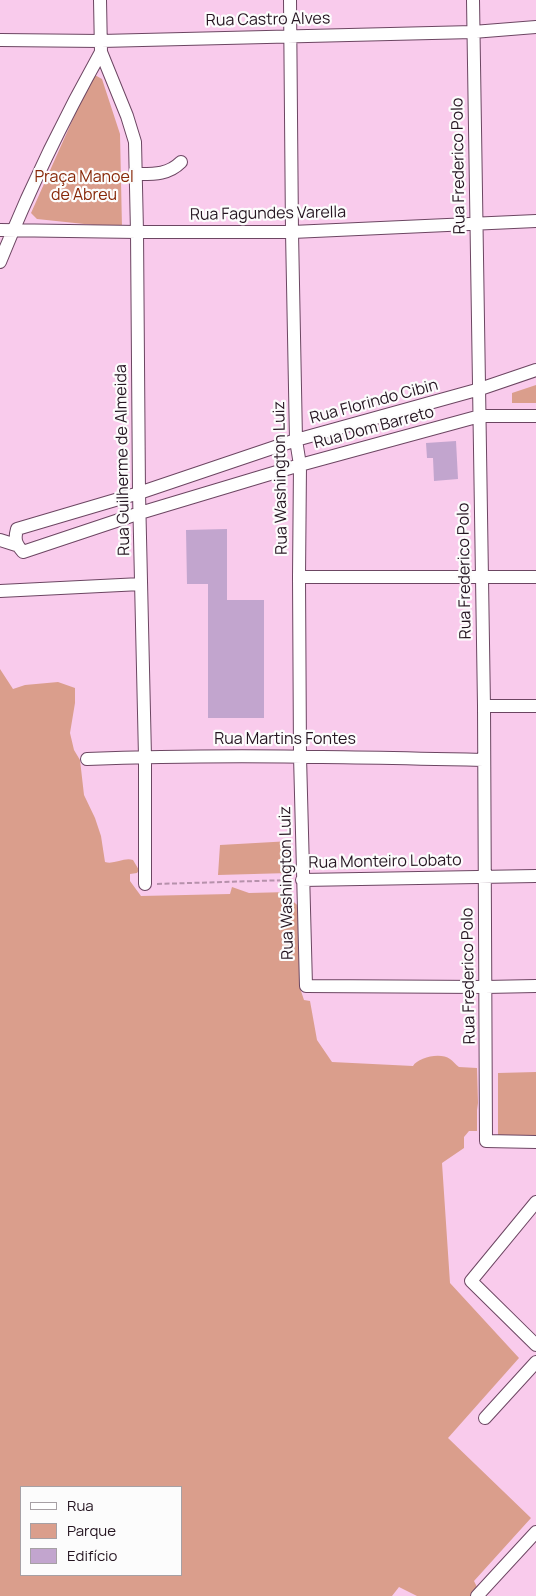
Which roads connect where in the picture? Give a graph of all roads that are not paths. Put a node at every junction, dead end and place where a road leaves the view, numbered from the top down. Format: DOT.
graph roads {
  1 [pos="100,0"];
  2 [pos="290,0"];
  3 [pos="473,0"];
  4 [pos="536,27"];
  5 [pos="473,32"];
  6 [pos="291,36"];
  7 [pos="0,40"];
  8 [pos="101,46"];
  9 [pos="181,162"];
  10 [pos="136,174"];
  11 [pos="536,221"];
  12 [pos="476,224"];
  13 [pos="6,230"];
  14 [pos="137,232"];
  15 [pos="292,232"];
  16 [pos="0,262"];
  17 [pos="536,370"];
  18 [pos="480,389"];
  19 [pos="480,416"];
  20 [pos="536,416"];
  21 [pos="296,440"];
  22 [pos="300,465"];
  23 [pos="139,493"];
  24 [pos="140,513"];
  25 [pos="0,540"];
  26 [pos="20,548"];
  27 [pos="481,576"];
  28 [pos="536,576"];
  29 [pos="299,577"];
  30 [pos="142,584"];
  31 [pos="0,591"];
  32 [pos="484,706"];
  33 [pos="536,706"];
  34 [pos="300,756"];
  35 [pos="144,757"];
  36 [pos="87,759"];
  37 [pos="484,760"];
  38 [pos="536,876"];
  39 [pos="484,877"];
  40 [pos="302,880"];
  41 [pos="145,884"];
  42 [pos="536,986"];
  43 [pos="485,987"];
  44 [pos="536,1142"];
  45 [pos="536,1202"];
  46 [pos="536,1345"];
  47 [pos="536,1362"];
  48 [pos="485,1418"];
  49 [pos="536,1532"];
  50 [pos="477,1596"];
  1 -- 8 [label="street"];
  2 -- 6 [label="street, Rua Washington Luiz"];
  3 -- 5 [label="street, Rua Frederico Polo"];
  4 -- 5 [label="street, Rua Castro Alves"];
  5 -- 6 [label="street, Rua Castro Alves"];
  5 -- 12 [label="street, Rua Frederico Polo"];
  6 -- 8 [label="street, Rua Castro Alves"];
  6 -- 15 [label="street, Rua Washington Luiz"];
  7 -- 8 [label="street, Rua Castro Alves"];
  8 -- 10 [label="street, Rua Guilherme de Almeida"];
  8 -- 13 [label="street"];
  9 -- 10 [label="street"];
  10 -- 14 [label="street, Rua Guilherme de Almeida"];
  11 -- 12 [label="street, Rua Fagundes Varella"];
  12 -- 15 [label="street, Rua Fagundes Varella"];
  12 -- 18 [label="street, Rua Frederico Polo"];
  13 -- 14 [label="street, Rua Fagundes Varella"];
  13 -- 16 [label="street"];
  14 -- 15 [label="street, Rua Fagundes Varella"];
  14 -- 23 [label="street, Rua Guilherme de Almeida"];
  15 -- 21 [label="street, Rua Washington Luiz"];
  17 -- 18 [label="street, Rua Florindo Cibin"];
  18 -- 19 [label="street, Rua Frederico Polo"];
  18 -- 21 [label="street, Rua Florindo Cibin"];
  19 -- 20 [label="street, Rua Dom Barreto"];
  19 -- 22 [label="street, Rua Dom Barreto"];
  19 -- 27 [label="street, Rua Frederico Polo"];
  21 -- 22 [label="street, Rua Washington Luiz"];
  21 -- 23 [label="street, Rua Florindo Cibin"];
  22 -- 24 [label="street, Rua Dom Barreto"];
  22 -- 29 [label="street, Rua Washington Luiz"];
  23 -- 24 [label="street, Rua Guilherme de Almeida"];
  23 -- 26 [label="street, Rua Florindo Cibin"];
  24 -- 26 [label="street, Rua Dom Barreto"];
  24 -- 30 [label="street, Rua Guilherme de Almeida"];
  25 -- 26 [label="street"];
  27 -- 28 [label="street"];
  27 -- 29 [label="street"];
  27 -- 32 [label="street, Rua Frederico Polo"];
  29 -- 34 [label="street, Rua Washington Luiz"];
  30 -- 31 [label="street"];
  30 -- 35 [label="street, Rua Guilherme de Almeida"];
  32 -- 33 [label="street"];
  32 -- 37 [label="street, Rua Frederico Polo"];
  34 -- 35 [label="street, Rua Martins Fontes"];
  34 -- 37 [label="street, Rua Martins Fontes"];
  34 -- 40 [label="street, Rua Washington Luiz"];
  35 -- 36 [label="street, Rua Martins Fontes"];
  35 -- 41 [label="street, Rua Guilherme de Almeida"];
  37 -- 39 [label="street, Rua Frederico Polo"];
  38 -- 39 [label="street, Rua Monteiro Lobato"];
  39 -- 40 [label="street, Rua Monteiro Lobato"];
  39 -- 43 [label="street, Rua Frederico Polo"];
  40 -- 43 [label="street, Rua Washington Luiz"];
  42 -- 43 [label="street"];
  43 -- 44 [label="street, Rua Frederico Polo"];
  45 -- 46 [label="street"];
  47 -- 48 [label="street"];
  49 -- 50 [label="street"];
}
